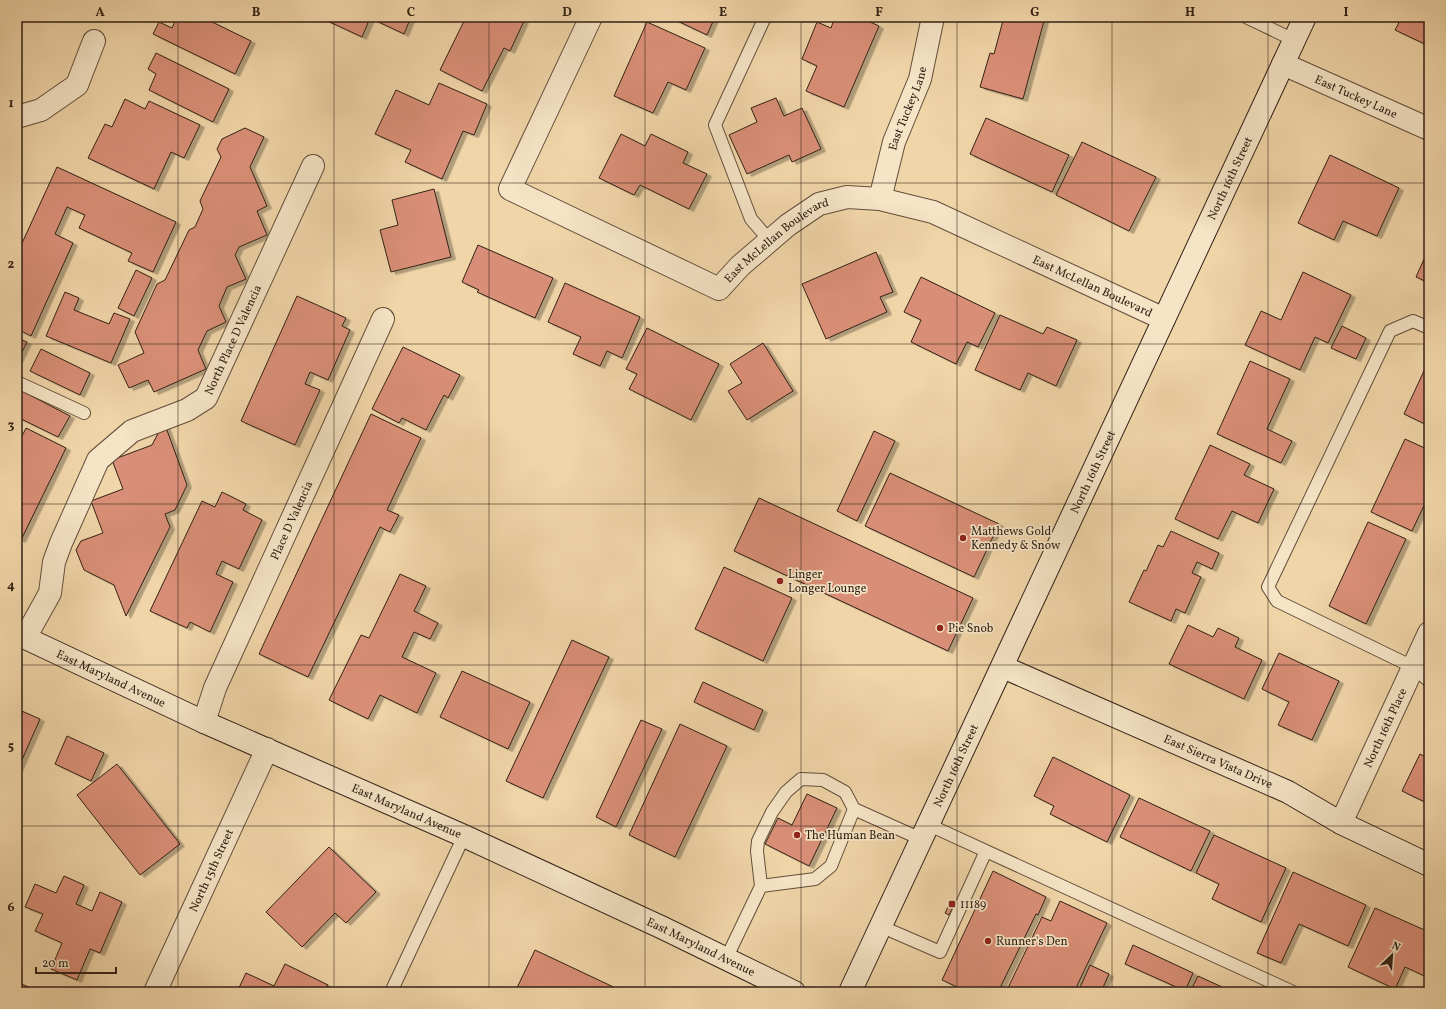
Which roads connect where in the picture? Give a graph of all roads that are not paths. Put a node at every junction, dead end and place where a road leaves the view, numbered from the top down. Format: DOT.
graph roads {
  1 [pos="591,17"];
  2 [pos="765,17"];
  3 [pos="933,17"];
  4 [pos="1246,17"];
  5 [pos="1305,17"];
  6 [pos="1294,40"];
  7 [pos="94,41"];
  8 [pos="1283,64"];
  9 [pos="17,117"];
  10 [pos="1429,129"];
  11 [pos="313,166"];
  12 [pos="880,199"];
  13 [pos="770,241"];
  14 [pos="383,319"];
  15 [pos="1164,319"];
  16 [pos="1429,328"];
  17 [pos="17,382"];
  18 [pos="84,414"];
  19 [pos="1429,633"];
  20 [pos="21,636"];
  21 [pos="1003,667"];
  22 [pos="1421,674"];
  23 [pos="204,722"];
  24 [pos="267,749"];
  25 [pos="854,808"];
  26 [pos="1341,823"];
  27 [pos="924,831"];
  28 [pos="464,836"];
  29 [pos="986,851"];
  30 [pos="1429,865"];
  31 [pos="761,886"];
  32 [pos="880,926"];
  33 [pos="726,959"];
  34 [pos="156,992"];
  35 [pos="391,992"];
  36 [pos="794,992"];
  37 [pos="850,992"];
  38 [pos="1293,992"];
  1 -- 13 [label="street, East McLellan Boulevard"];
  2 -- 13 [label="lane"];
  3 -- 12 [label="street, East Tuckey Lane"];
  4 -- 6 [label="lane"];
  5 -- 6 [label="street, North 16th Street"];
  6 -- 8 [label="street, North 16th Street"];
  7 -- 9 [label="street"];
  8 -- 10 [label="street, East Tuckey Lane"];
  8 -- 15 [label="street, North 16th Street"];
  11 -- 20 [label="street, North Place D Valencia"];
  12 -- 13 [label="street, East McLellan Boulevard"];
  12 -- 15 [label="street, East McLellan Boulevard"];
  14 -- 23 [label="street, Place D Valencia"];
  15 -- 21 [label="street, North 16th Street"];
  16 -- 22 [label="lane"];
  17 -- 18 [label="lane"];
  19 -- 22 [label="street, North 16th Place"];
  20 -- 23 [label="street, East Maryland Avenue"];
  21 -- 26 [label="street, East Sierra Vista Drive"];
  21 -- 27 [label="street, North 16th Street"];
  22 -- 26 [label="street, North 16th Place"];
  23 -- 24 [label="street, East Maryland Avenue"];
  24 -- 28 [label="street, East Maryland Avenue"];
  24 -- 34 [label="street, North 15th Street"];
  25 -- 27 [label="lane"];
  25 -- 31 [label="lane"];
  25 -- 31 [label="lane"];
  26 -- 30 [label="street, East Sierra Vista Drive"];
  27 -- 29 [label="lane"];
  27 -- 32 [label="street, North 16th Street"];
  28 -- 33 [label="street, East Maryland Avenue"];
  28 -- 35 [label="lane"];
  29 -- 32 [label="lane"];
  29 -- 38 [label="lane"];
  31 -- 33 [label="lane"];
  32 -- 37 [label="street, North 16th Street"];
  33 -- 36 [label="street, East Maryland Avenue"];
}
